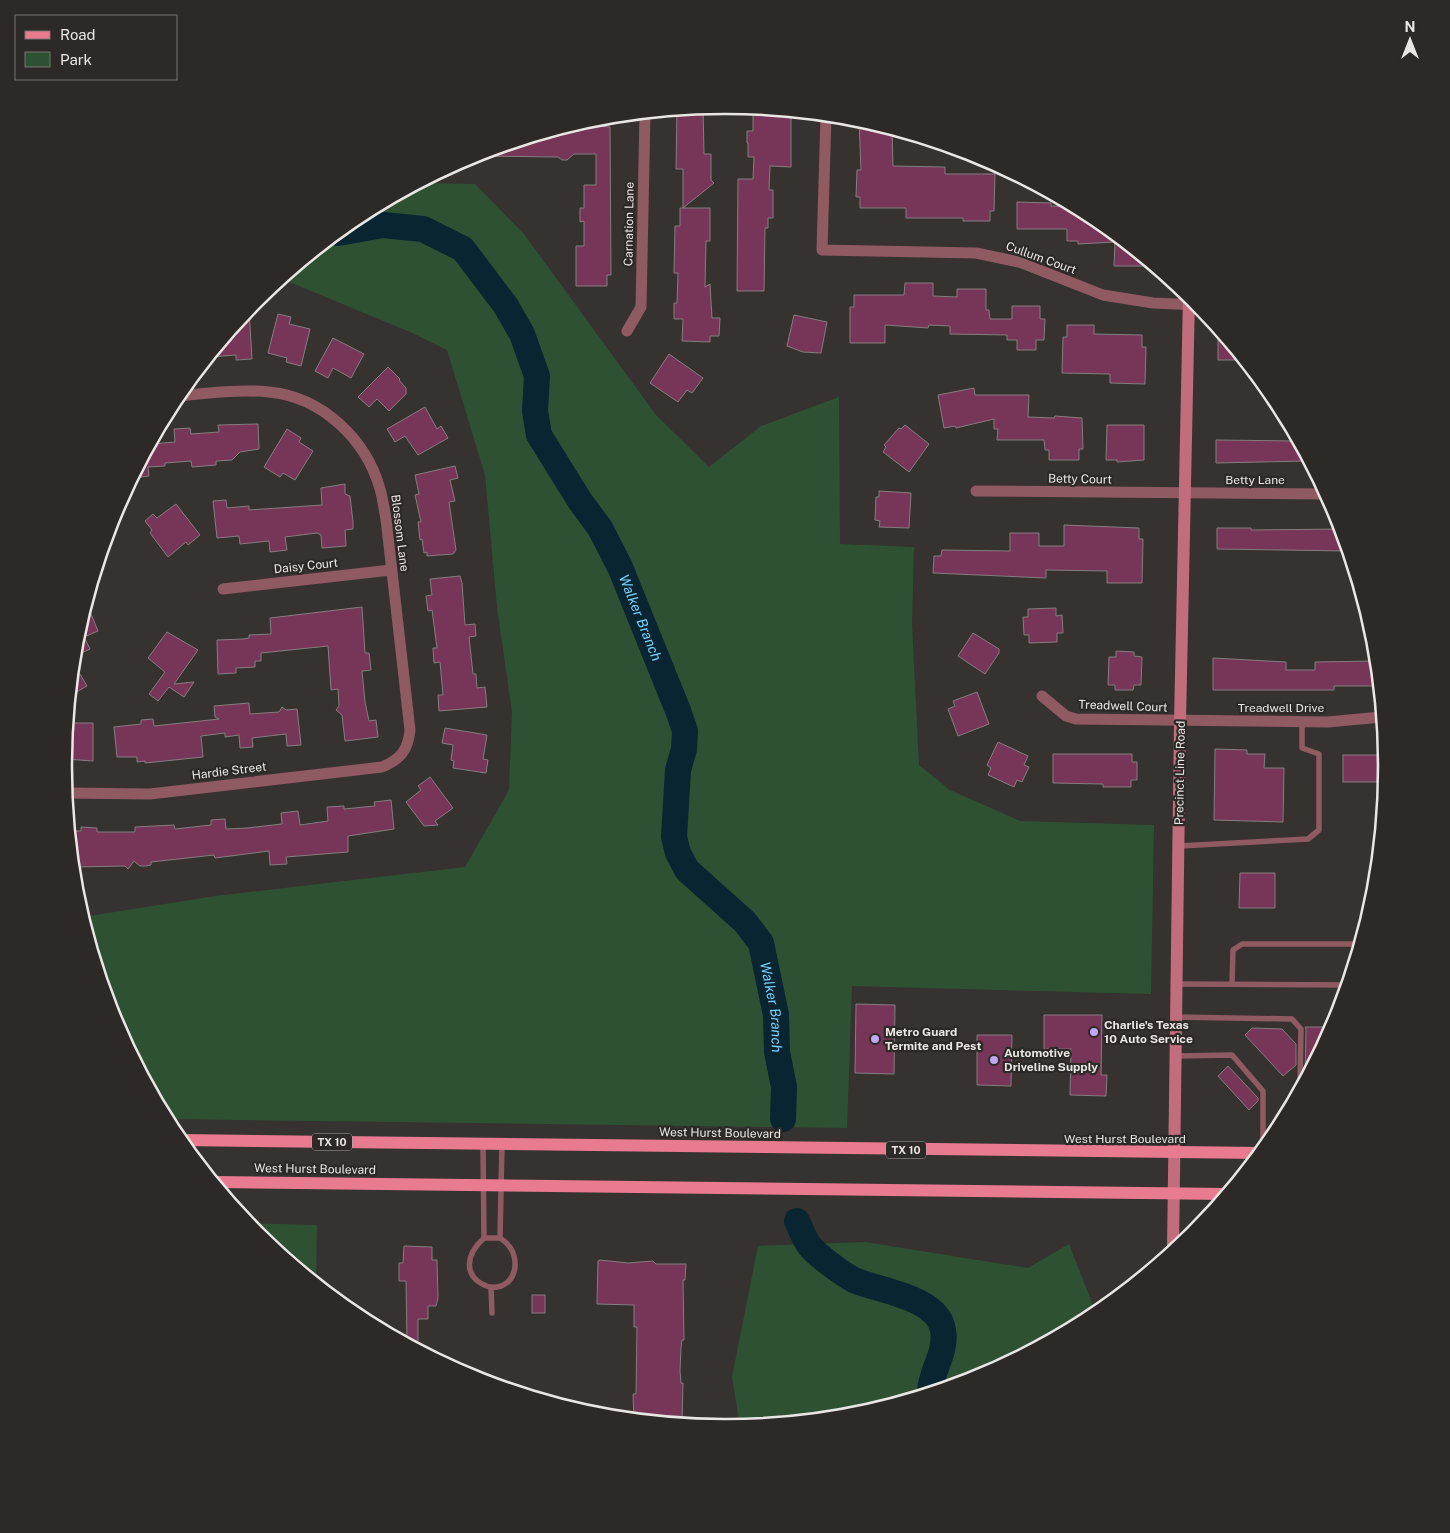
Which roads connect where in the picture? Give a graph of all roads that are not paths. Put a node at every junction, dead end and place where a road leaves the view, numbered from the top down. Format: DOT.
graph roads {
  1 [pos="645,119"];
  2 [pos="826,123"];
  3 [pos="1183,302"];
  4 [pos="1192,311"];
  5 [pos="626,331"];
  6 [pos="188,395"];
  7 [pos="976,491"];
  8 [pos="1185,494"];
  9 [pos="1317,494"];
  10 [pos="391,570"];
  11 [pos="224,589"];
  12 [pos="1042,696"];
  13 [pos="1375,718"];
  14 [pos="1180,722"];
  15 [pos="1302,722"];
  16 [pos="393,762"];
  17 [pos="73,794"];
  18 [pos="1179,846"];
  19 [pos="1352,944"];
  20 [pos="1177,984"];
  21 [pos="1232,984"];
  22 [pos="1340,985"];
  23 [pos="1176,1017"];
  24 [pos="1176,1056"];
  25 [pos="1300,1074"];
  26 [pos="1263,1136"];
  27 [pos="190,1140"];
  28 [pos="502,1144"];
  29 [pos="483,1145"];
  30 [pos="1174,1152"];
  31 [pos="1251,1153"];
  32 [pos="222,1182"];
  33 [pos="483,1186"];
  34 [pos="501,1187"];
  35 [pos="1175,1194"];
  36 [pos="1218,1194"];
  37 [pos="484,1238"];
  38 [pos="500,1238"];
  39 [pos="1173,1240"];
  40 [pos="491,1288"];
  41 [pos="492,1314"];
  1 -- 5 [label="street, Carnation Lane"];
  2 -- 3 [label="street, Cullum Court"];
  4 -- 8 [label="main road, Precinct Line Road"];
  6 -- 10 [label="street, Blossom Lane"];
  7 -- 8 [label="street, Betty Court"];
  8 -- 9 [label="street, Betty Lane"];
  8 -- 14 [label="main road, Precinct Line Road"];
  10 -- 11 [label="street, Daisy Court"];
  10 -- 16 [label="street, Blossom Lane"];
  12 -- 14 [label="street, Treadwell Court"];
  13 -- 15 [label="street, Treadwell Drive"];
  14 -- 15 [label="street, Treadwell Drive"];
  14 -- 18 [label="main road, Precinct Line Road"];
  15 -- 18 [label="lane"];
  16 -- 17 [label="street, Hardie Street"];
  18 -- 20 [label="main road, Precinct Line Road"];
  19 -- 21 [label="lane"];
  20 -- 21 [label="lane"];
  20 -- 23 [label="main road, Precinct Line Road"];
  21 -- 22 [label="lane"];
  23 -- 24 [label="main road, Precinct Line Road"];
  23 -- 25 [label="lane"];
  24 -- 26 [label="lane"];
  24 -- 30 [label="main road, Precinct Line Road"];
  27 -- 29 [label="main road, West Hurst Boulevard / TX 10"];
  28 -- 29 [label="main road, West Hurst Boulevard / TX 10"];
  28 -- 30 [label="main road, West Hurst Boulevard / TX 10"];
  28 -- 34 [label="lane"];
  29 -- 33 [label="lane"];
  30 -- 31 [label="main road, West Hurst Boulevard / TX 10"];
  30 -- 35 [label="main road, Precinct Line Road"];
  32 -- 33 [label="main road, West Hurst Boulevard"];
  33 -- 34 [label="main road, West Hurst Boulevard"];
  33 -- 37 [label="lane"];
  34 -- 35 [label="main road, West Hurst Boulevard"];
  34 -- 38 [label="lane"];
  35 -- 36 [label="main road, West Hurst Boulevard"];
  35 -- 39 [label="main road, Precinct Line Road"];
  37 -- 38 [label="lane"];
  37 -- 40 [label="lane"];
  38 -- 40 [label="lane"];
  40 -- 41 [label="lane"];
}
